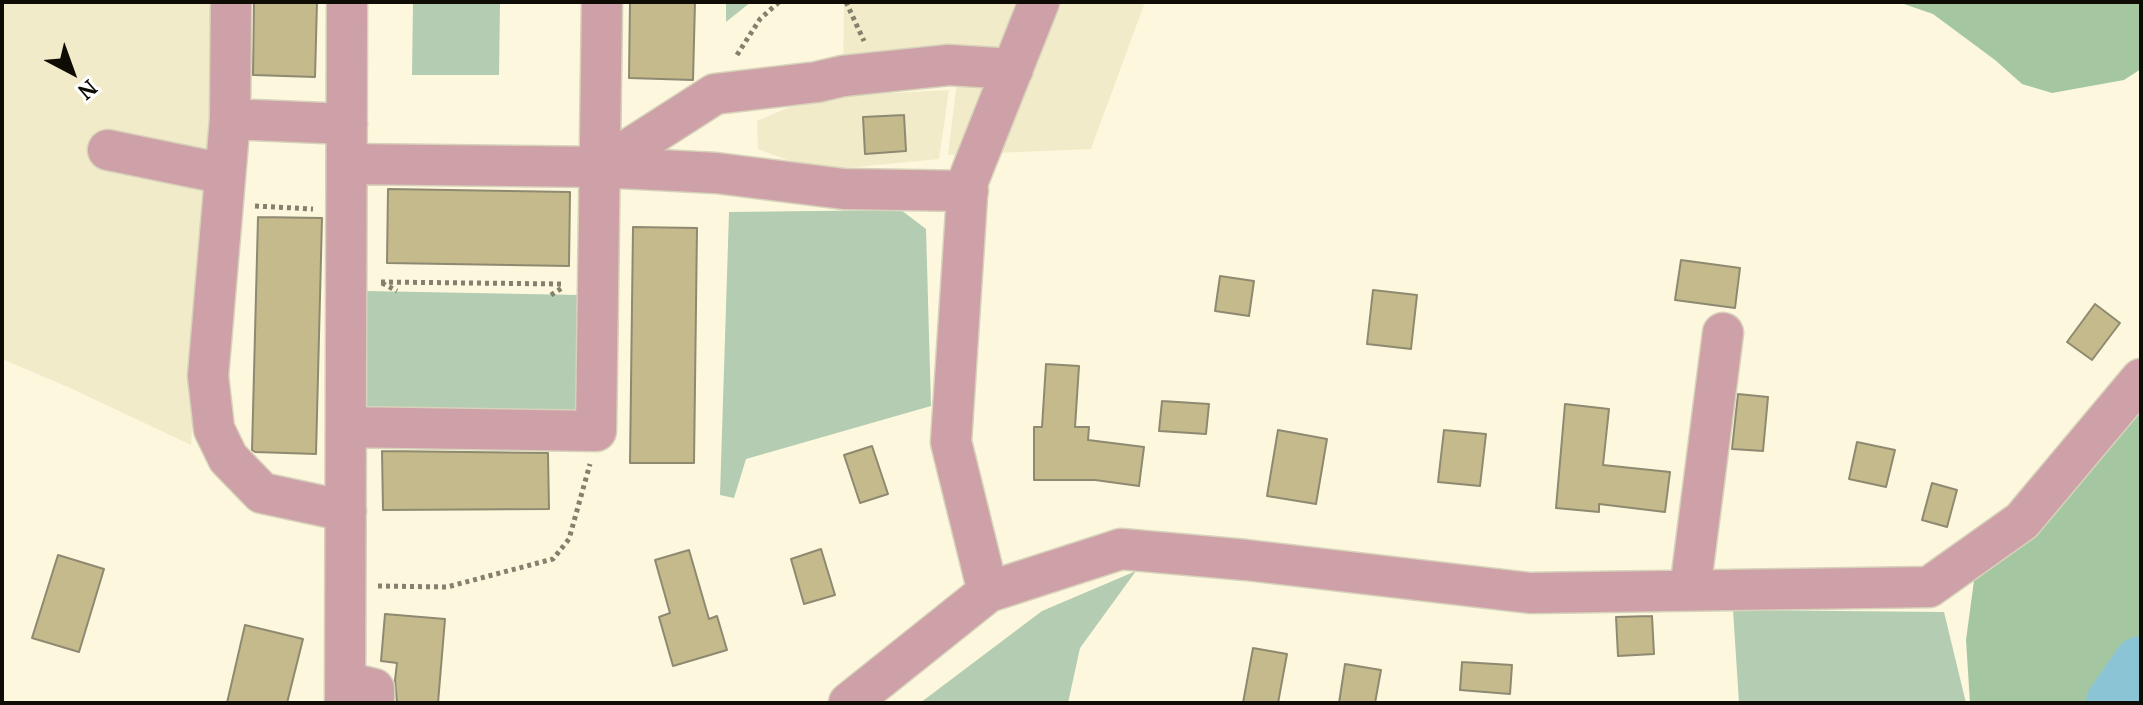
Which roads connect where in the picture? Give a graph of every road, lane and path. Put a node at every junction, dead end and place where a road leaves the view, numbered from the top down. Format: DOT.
graph roads {
  1 [pos="231,2"];
  2 [pos="347,2"];
  3 [pos="602,2"];
  4 [pos="779,2"];
  5 [pos="1039,2"];
  6 [pos="1013,69"];
  7 [pos="715,94"];
  8 [pos="230,119"];
  9 [pos="347,124"];
  10 [pos="108,150"];
  11 [pos="347,164"];
  12 [pos="601,167"];
  13 [pos="968,186"];
  14 [pos="224,189"];
  15 [pos="347,210"];
  16 [pos="380,282"];
  17 [pos="568,284"];
  18 [pos="1723,333"];
  19 [pos="2141,379"];
  20 [pos="346,427"];
  21 [pos="596,431"];
  22 [pos="346,511"];
  23 [pos="345,570"];
  24 [pos="1690,590"];
  25 [pos="988,592"];
  26 [pos="355,696"];
  27 [pos="849,703"];
  1 -- 8 [label="street"];
  2 -- 9 [label="street"];
  3 -- 12 [label="street"];
  4 -- 7 [label="path"];
  5 -- 6 [label="street"];
  6 -- 7 [label="street"];
  6 -- 13 [label="street"];
  7 -- 12 [label="street"];
  8 -- 9 [label="street"];
  8 -- 14 [label="street"];
  9 -- 11 [label="street"];
  10 -- 14 [label="street"];
  11 -- 12 [label="street"];
  11 -- 15 [label="street"];
  12 -- 13 [label="street"];
  12 -- 21 [label="street"];
  13 -- 25 [label="street"];
  14 -- 15 [label="path"];
  14 -- 22 [label="street"];
  15 -- 20 [label="street"];
  16 -- 17 [label="path"];
  18 -- 24 [label="street"];
  19 -- 24 [label="street"];
  20 -- 21 [label="street"];
  20 -- 22 [label="street"];
  21 -- 23 [label="path"];
  22 -- 23 [label="street"];
  23 -- 26 [label="street"];
  24 -- 25 [label="street"];
  25 -- 27 [label="street"];
}
